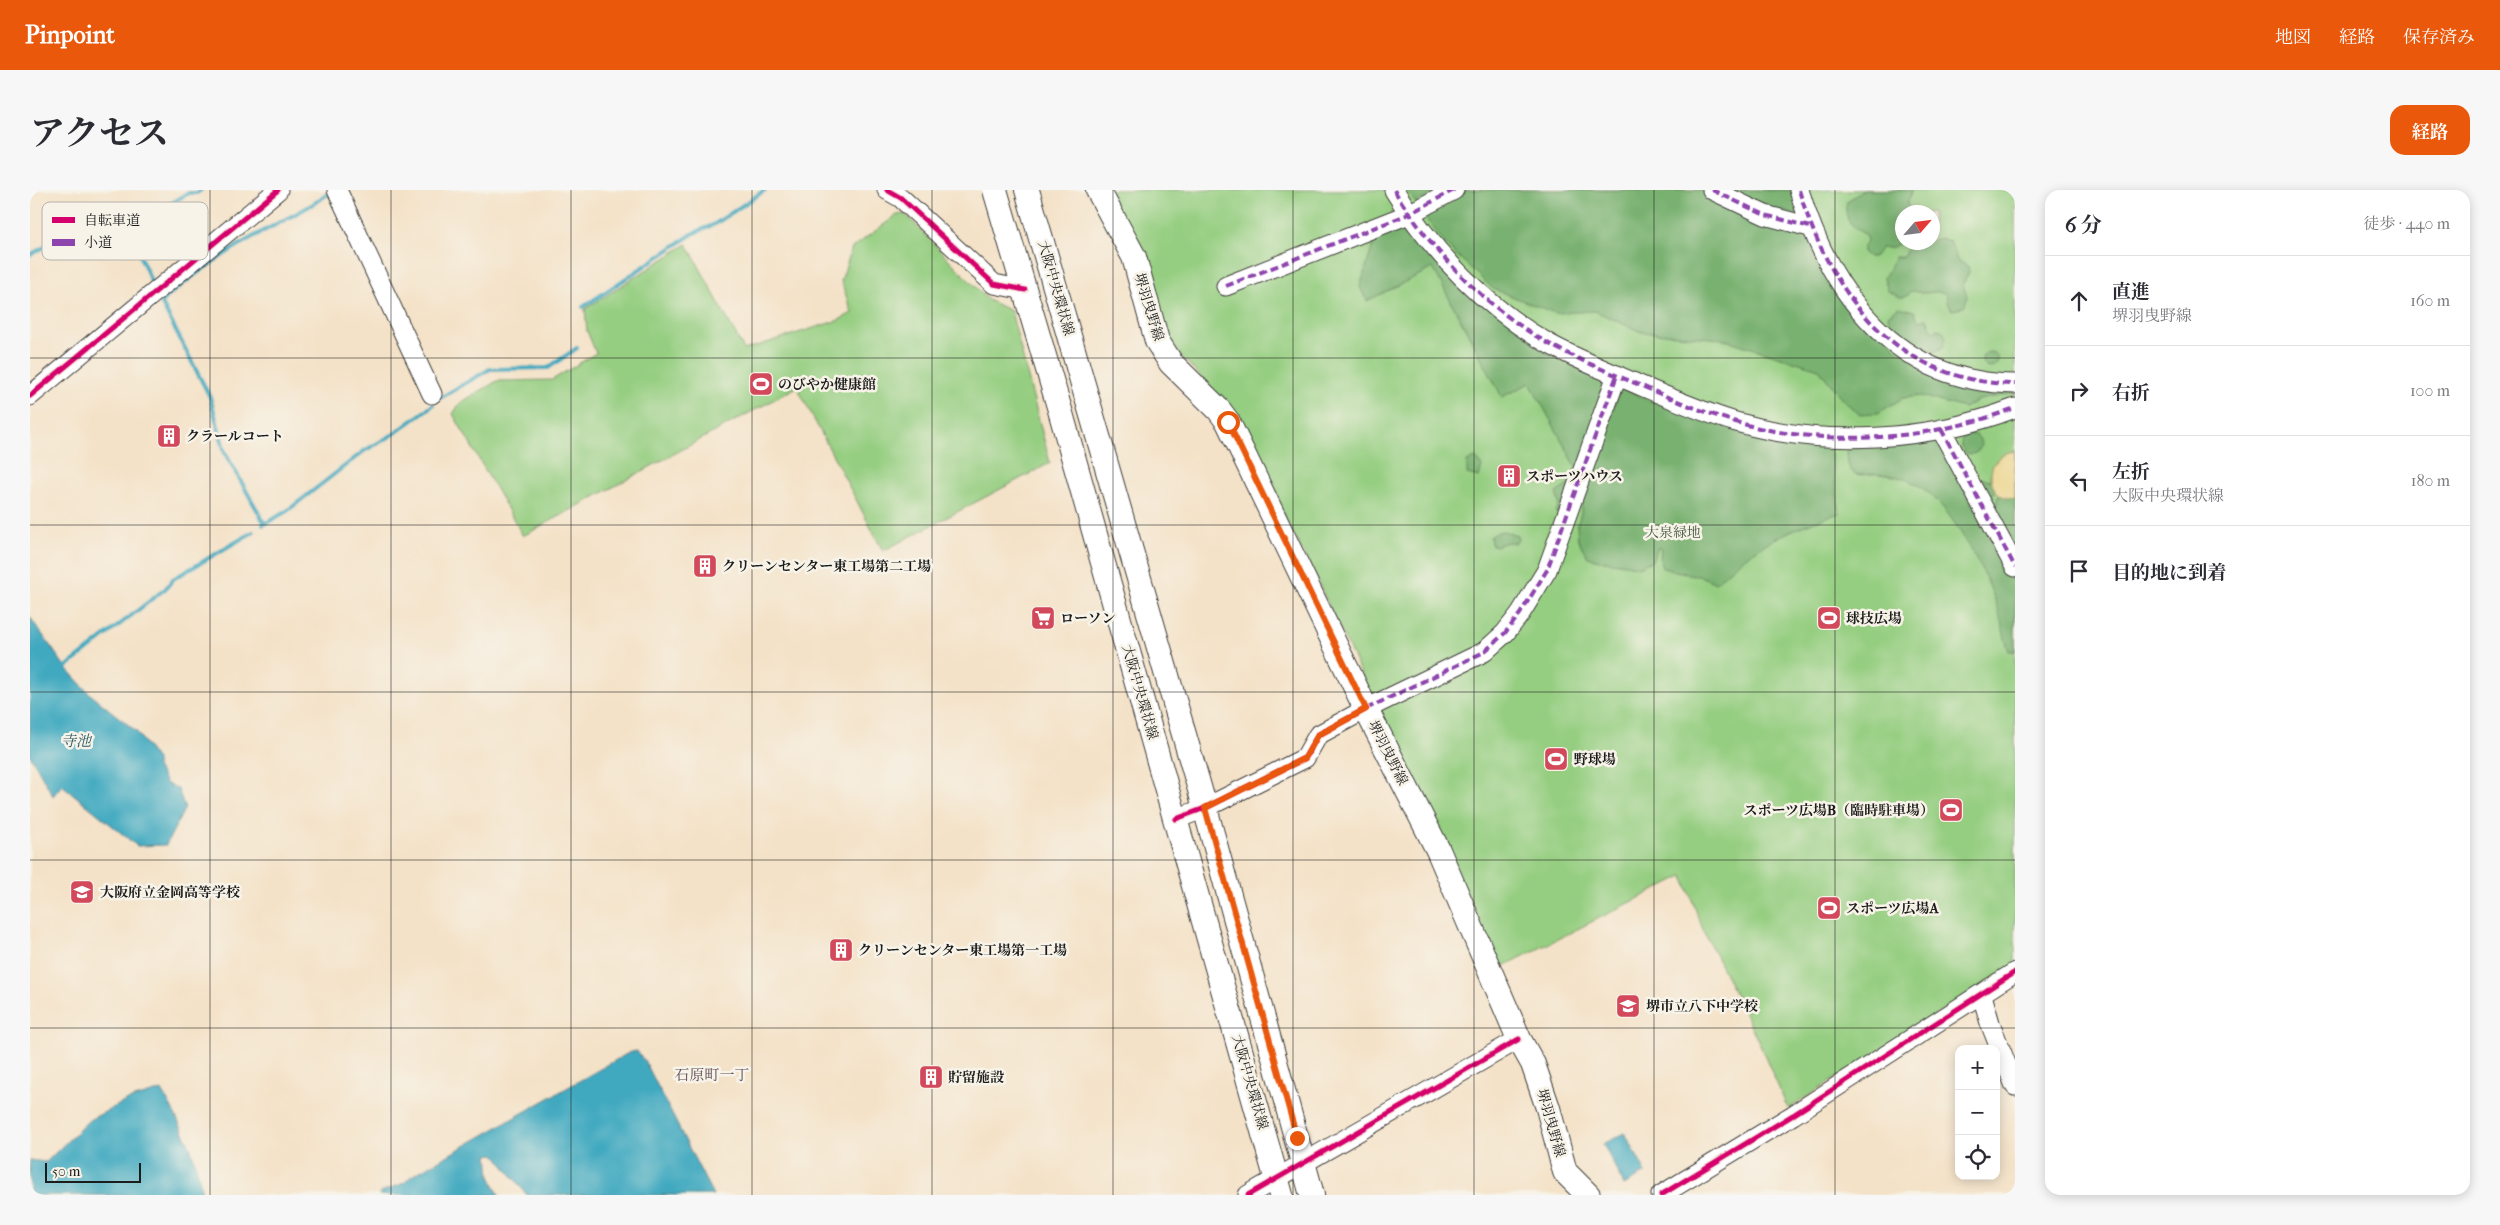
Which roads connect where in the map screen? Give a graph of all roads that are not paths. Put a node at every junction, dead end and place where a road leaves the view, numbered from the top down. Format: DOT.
graph roads {
  1 [pos="278,190"];
  2 [pos="337,190"];
  3 [pos="888,190"];
  4 [pos="995,190"];
  5 [pos="1027,190"];
  6 [pos="1098,190"];
  7 [pos="1394,190"];
  8 [pos="1454,190"];
  9 [pos="1712,190"];
  10 [pos="1799,190"];
  11 [pos="1409,214"];
  12 [pos="1810,227"];
  13 [pos="208,248"];
  14 [pos="194,260"];
  15 [pos="1226,286"];
  16 [pos="1025,290"];
  17 [pos="1617,376"];
  18 [pos="2015,384"];
  19 [pos="432,394"];
  20 [pos="30,396"];
  21 [pos="2015,408"];
  22 [pos="1941,429"];
  23 [pos="2015,567"];
  24 [pos="1366,709"];
  25 [pos="1205,808"];
  26 [pos="1176,819"];
  27 [pos="2015,972"];
  28 [pos="1982,995"];
  29 [pos="1519,1039"];
  30 [pos="2015,1086"];
  31 [pos="1303,1163"];
  32 [pos="1279,1186"];
  33 [pos="1248,1195"];
  34 [pos="1312,1195"];
  35 [pos="1588,1195"];
  36 [pos="1661,1195"];
  1 -- 13 [label="street"];
  2 -- 19 [label="street"];
  3 -- 16 [label="street"];
  4 -- 16 [label="main road, 大阪中央環状線"];
  5 -- 25 [label="main road, 大阪中央環状線"];
  6 -- 24 [label="main road, 堺羽曳野線"];
  7 -- 11 [label="street"];
  8 -- 11 [label="street"];
  9 -- 12 [label="street"];
  10 -- 12 [label="street"];
  11 -- 15 [label="street"];
  11 -- 17 [label="street"];
  12 -- 18 [label="street"];
  14 -- 20 [label="street"];
  16 -- 26 [label="main road, 大阪中央環状線"];
  17 -- 22 [label="street"];
  17 -- 24 [label="street"];
  21 -- 22 [label="street"];
  22 -- 23 [label="street"];
  24 -- 25 [label="street"];
  24 -- 29 [label="main road, 堺羽曳野線"];
  25 -- 26 [label="street"];
  25 -- 31 [label="main road, 大阪中央環状線"];
  26 -- 32 [label="main road, 大阪中央環状線"];
  27 -- 28 [label="street"];
  28 -- 30 [label="street"];
  28 -- 36 [label="street"];
  29 -- 31 [label="street"];
  29 -- 35 [label="main road, 堺羽曳野線"];
  31 -- 32 [label="street"];
  31 -- 34 [label="main road, 大阪中央環状線"];
  32 -- 33 [label="street"];
}
